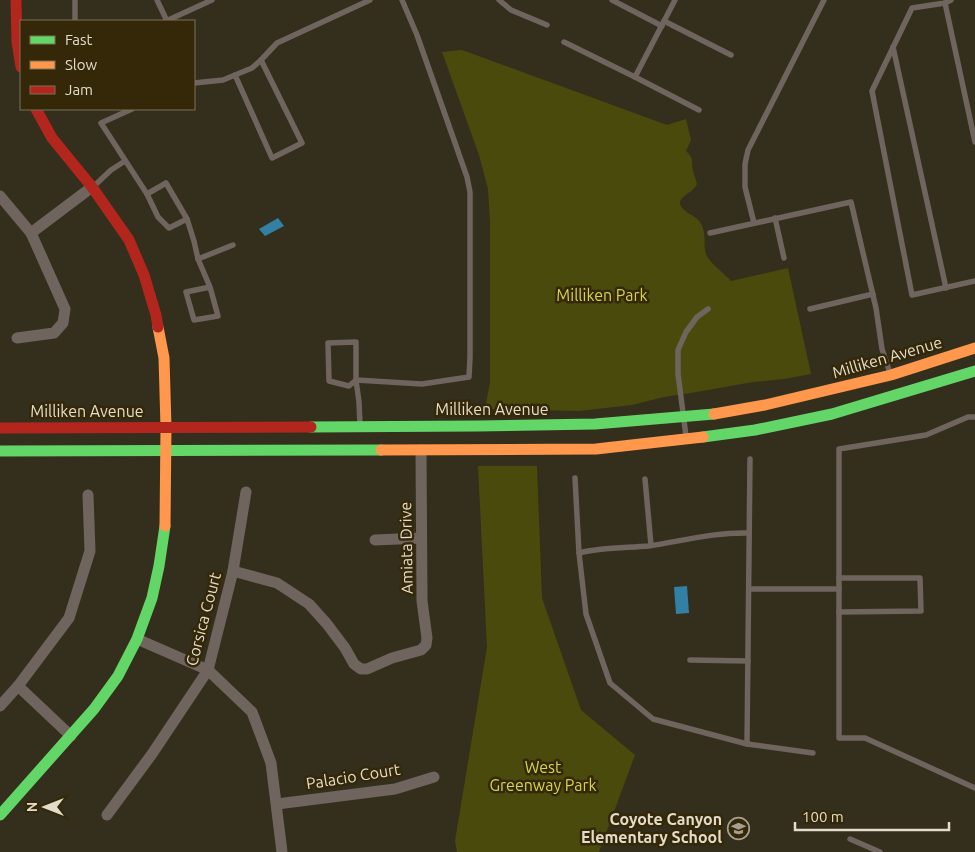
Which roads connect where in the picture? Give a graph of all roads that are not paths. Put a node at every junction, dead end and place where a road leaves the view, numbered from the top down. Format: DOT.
graph roads {
  1 [pos="16,0"];
  2 [pos="75,0"];
  3 [pos="157,0"];
  4 [pos="212,0"];
  5 [pos="370,0"];
  6 [pos="402,0"];
  7 [pos="499,0"];
  8 [pos="612,0"];
  9 [pos="675,0"];
  10 [pos="824,0"];
  11 [pos="951,0"];
  12 [pos="945,2"];
  13 [pos="76,20"];
  14 [pos="167,20"];
  15 [pos="169,20"];
  16 [pos="663,23"];
  17 [pos="547,25"];
  18 [pos="564,42"];
  19 [pos="893,47"];
  20 [pos="731,55"];
  21 [pos="20,59"];
  22 [pos="261,60"];
  23 [pos="235,76"];
  24 [pos="635,77"];
  25 [pos="195,83"];
  26 [pos="37,110"];
  27 [pos="130,110"];
  28 [pos="700,110"];
  29 [pos="975,142"];
  30 [pos="125,160"];
  31 [pos="92,187"];
  32 [pos="147,194"];
  33 [pos="0,196"];
  34 [pos="775,218"];
  35 [pos="187,219"];
  36 [pos="754,223"];
  37 [pos="31,233"];
  38 [pos="710,233"];
  39 [pos="233,246"];
  40 [pos="198,258"];
  41 [pos="784,258"];
  42 [pos="975,281"];
  43 [pos="210,287"];
  44 [pos="946,288"];
  45 [pos="873,294"];
  46 [pos="708,309"];
  47 [pos="810,309"];
  48 [pos="18,338"];
  49 [pos="975,348"];
  50 [pos="975,371"];
  51 [pos="891,375"];
  52 [pos="356,380"];
  53 [pos="683,417"];
  54 [pos="975,417"];
  55 [pos="360,426"];
  56 [pos="166,427"];
  57 [pos="0,428"];
  58 [pos="686,439"];
  59 [pos="166,450"];
  60 [pos="421,450"];
  61 [pos="0,451"];
  62 [pos="750,459"];
  63 [pos="574,478"];
  64 [pos="645,479"];
  65 [pos="246,492"];
  66 [pos="88,495"];
  67 [pos="749,533"];
  68 [pos="421,538"];
  69 [pos="375,540"];
  70 [pos="652,545"];
  71 [pos="579,553"];
  72 [pos="233,571"];
  73 [pos="839,578"];
  74 [pos="749,589"];
  75 [pos="839,589"];
  76 [pos="839,612"];
  77 [pos="137,640"];
  78 [pos="690,660"];
  79 [pos="748,661"];
  80 [pos="208,670"];
  81 [pos="18,686"];
  82 [pos="0,706"];
  83 [pos="71,736"];
  84 [pos="747,744"];
  85 [pos="813,753"];
  86 [pos="434,777"];
  87 [pos="975,788"];
  88 [pos="277,804"];
  89 [pos="0,815"];
  90 [pos="107,815"];
  91 [pos="850,838"];
  92 [pos="282,852"];
  93 [pos="880,852"];
  1 -- 21 [label="main road"];
  2 -- 13 [label="lane"];
  3 -- 14 [label="lane"];
  4 -- 15 [label="lane"];
  5 -- 22 [label="lane"];
  6 -- 52 [label="lane"];
  7 -- 17 [label="lane"];
  8 -- 16 [label="lane"];
  9 -- 16 [label="lane"];
  10 -- 36 [label="lane"];
  11 -- 12 [label="lane"];
  12 -- 19 [label="lane"];
  12 -- 29 [label="lane"];
  16 -- 20 [label="lane"];
  16 -- 24 [label="lane"];
  18 -- 24 [label="lane"];
  19 -- 44 [label="lane"];
  19 -- 44 [label="lane"];
  22 -- 23 [label="lane"];
  22 -- 23 [label="lane"];
  23 -- 25 [label="lane"];
  24 -- 28 [label="lane"];
  26 -- 31 [label="main road"];
  27 -- 30 [label="lane"];
  30 -- 31 [label="lane"];
  30 -- 32 [label="lane"];
  31 -- 37 [label="street"];
  31 -- 56 [label="main road"];
  32 -- 35 [label="lane"];
  32 -- 35 [label="lane"];
  33 -- 37 [label="street"];
  34 -- 36 [label="lane"];
  34 -- 41 [label="lane"];
  34 -- 45 [label="lane"];
  35 -- 40 [label="lane"];
  36 -- 38 [label="lane"];
  37 -- 48 [label="street"];
  39 -- 40 [label="lane"];
  40 -- 43 [label="lane"];
  42 -- 44 [label="lane"];
  43 -- 43 [label="lane"];
  45 -- 47 [label="lane"];
  45 -- 51 [label="lane"];
  46 -- 53 [label="lane"];
  49 -- 51 [label="main road, Milliken Avenue"];
  50 -- 58 [label="main road"];
  51 -- 53 [label="main road, Milliken Avenue"];
  52 -- 52 [label="lane"];
  52 -- 55 [label="lane"];
  53 -- 55 [label="main road, Milliken Avenue"];
  53 -- 58 [label="lane"];
  54 -- 73 [label="lane"];
  55 -- 56 [label="main road, Milliken Avenue"];
  56 -- 57 [label="main road, Milliken Avenue"];
  56 -- 59 [label="main road"];
  58 -- 60 [label="main road"];
  59 -- 60 [label="main road"];
  59 -- 61 [label="main road"];
  59 -- 77 [label="main road"];
  60 -- 68 [label="street, Amiata Drive"];
  62 -- 67 [label="lane"];
  63 -- 71 [label="lane"];
  64 -- 70 [label="lane"];
  65 -- 72 [label="street, Corsica Court"];
  66 -- 81 [label="street"];
  67 -- 70 [label="lane"];
  67 -- 74 [label="lane"];
  68 -- 69 [label="street"];
  68 -- 72 [label="street, Amiata Drive"];
  70 -- 71 [label="lane"];
  71 -- 84 [label="lane"];
  72 -- 80 [label="street, Corsica Court"];
  73 -- 75 [label="lane"];
  73 -- 76 [label="lane"];
  74 -- 75 [label="lane"];
  74 -- 79 [label="lane"];
  75 -- 76 [label="lane"];
  76 -- 87 [label="lane"];
  77 -- 80 [label="street"];
  77 -- 83 [label="main road"];
  78 -- 79 [label="lane"];
  79 -- 84 [label="lane"];
  80 -- 88 [label="street"];
  80 -- 90 [label="street, Corsica Court"];
  81 -- 82 [label="street"];
  81 -- 83 [label="street"];
  83 -- 89 [label="main road"];
  84 -- 85 [label="lane"];
  86 -- 88 [label="street, Palacio Court"];
  88 -- 92 [label="street"];
  91 -- 93 [label="lane"];
}
